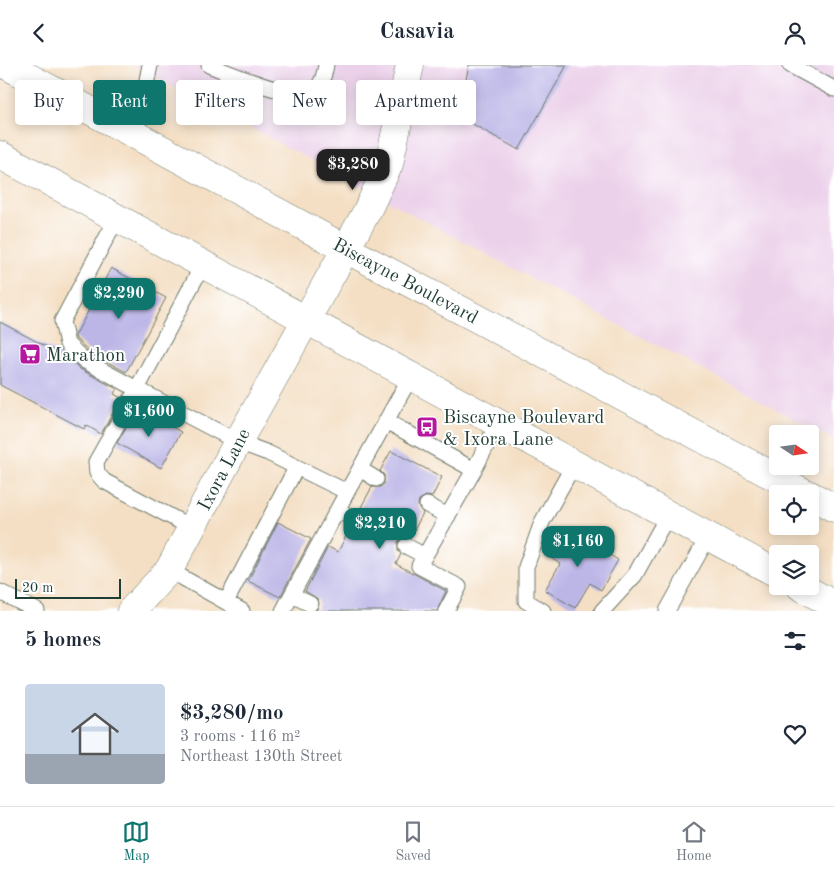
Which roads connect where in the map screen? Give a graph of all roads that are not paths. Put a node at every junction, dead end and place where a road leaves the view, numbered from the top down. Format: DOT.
graph roads {
  1 [pos="6,65"];
  2 [pos="150,65"];
  3 [pos="209,65"];
  4 [pos="326,65"];
  5 [pos="410,65"];
  6 [pos="790,65"];
  7 [pos="834,89"];
  8 [pos="136,135"];
  9 [pos="0,155"];
  10 [pos="117,218"];
  11 [pos="346,249"];
  12 [pos="203,264"];
  13 [pos="305,319"];
  14 [pos="411,376"];
  15 [pos="137,389"];
  16 [pos="386,421"];
  17 [pos="498,423"];
  18 [pos="238,441"];
  19 [pos="574,464"];
  20 [pos="296,467"];
  21 [pos="360,469"];
  22 [pos="474,470"];
  23 [pos="376,479"];
  24 [pos="790,485"];
  25 [pos="347,492"];
  26 [pos="819,500"];
  27 [pos="427,505"];
  28 [pos="834,508"];
  29 [pos="338,510"];
  30 [pos="668,515"];
  31 [pos="448,516"];
  32 [pos="355,520"];
  33 [pos="192,528"];
  34 [pos="708,537"];
  35 [pos="406,546"];
  36 [pos="425,557"];
  37 [pos="769,569"];
  38 [pos="170,570"];
  39 [pos="0,592"];
  40 [pos="292,595"];
  41 [pos="816,595"];
  42 [pos="226,602"];
  43 [pos="310,605"];
  44 [pos="834,605"];
  45 [pos="523,606"];
  46 [pos="37,611"];
  47 [pos="131,611"];
  48 [pos="242,611"];
  49 [pos="283,611"];
  50 [pos="446,611"];
  51 [pos="543,611"];
  52 [pos="602,611"];
  53 [pos="667,611"];
  1 -- 8 [label="main road, Biscayne Boulevard"];
  2 -- 8 [label="lane"];
  3 -- 4 [label="lane"];
  5 -- 11 [label="main road, Ixora Lane"];
  6 -- 7 [label="lane"];
  8 -- 11 [label="main road, Biscayne Boulevard"];
  9 -- 10 [label="main road"];
  10 -- 12 [label="main road"];
  10 -- 15 [label="lane"];
  11 -- 13 [label="main road, Ixora Lane"];
  11 -- 24 [label="main road, Biscayne Boulevard"];
  12 -- 13 [label="main road"];
  12 -- 15 [label="lane"];
  13 -- 14 [label="main road"];
  13 -- 18 [label="main road, Ixora Lane"];
  14 -- 16 [label="lane"];
  14 -- 17 [label="main road"];
  15 -- 18 [label="lane"];
  15 -- 33 [label="lane"];
  16 -- 21 [label="lane"];
  16 -- 22 [label="lane"];
  17 -- 19 [label="main road"];
  17 -- 22 [label="lane"];
  18 -- 20 [label="lane"];
  18 -- 33 [label="main road, Ixora Lane"];
  19 -- 30 [label="main road"];
  19 -- 45 [label="lane"];
  20 -- 25 [label="lane"];
  20 -- 42 [label="lane"];
  21 -- 23 [label="lane"];
  21 -- 25 [label="lane"];
  22 -- 31 [label="lane"];
  25 -- 29 [label="lane"];
  26 -- 28 [label="main road, Biscayne Boulevard"];
  27 -- 31 [label="lane"];
  29 -- 32 [label="lane"];
  29 -- 40 [label="lane"];
  30 -- 34 [label="main road"];
  30 -- 52 [label="lane"];
  31 -- 36 [label="lane"];
  33 -- 38 [label="main road, Ixora Lane"];
  34 -- 37 [label="main road"];
  34 -- 53 [label="lane"];
  35 -- 36 [label="lane"];
  36 -- 50 [label="lane"];
  38 -- 42 [label="lane"];
  38 -- 47 [label="main road, Ixora Lane"];
  39 -- 46 [label="lane"];
  40 -- 43 [label="lane"];
  40 -- 49 [label="lane"];
  41 -- 44 [label="main road"];
  42 -- 48 [label="lane"];
  45 -- 51 [label="lane"];
}
